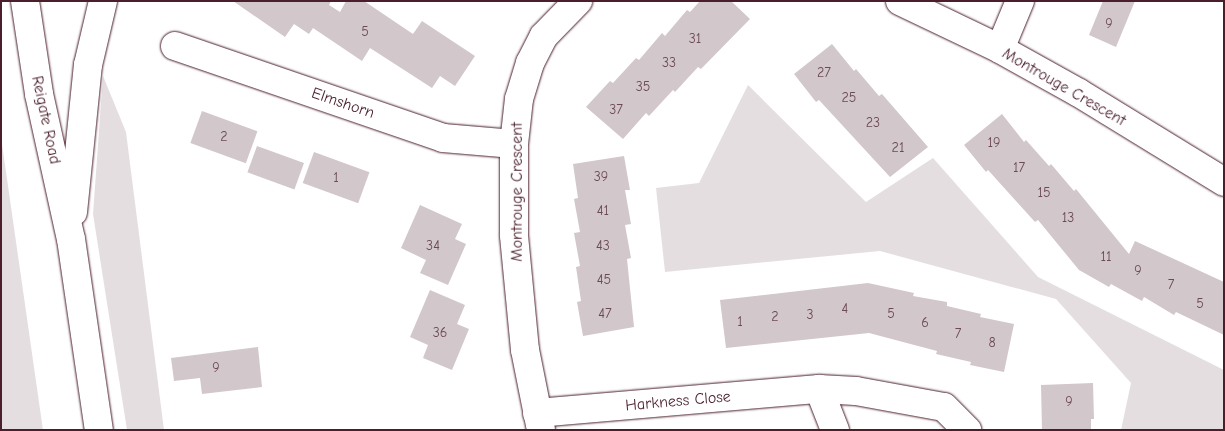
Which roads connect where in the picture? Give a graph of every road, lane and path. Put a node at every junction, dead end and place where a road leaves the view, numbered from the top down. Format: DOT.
graph roads {
  1 [pos="25,1"];
  2 [pos="103,1"];
  3 [pos="578,1"];
  4 [pos="900,1"];
  5 [pos="1020,1"];
  6 [pos="175,46"];
  7 [pos="1000,50"];
  8 [pos="514,144"];
  9 [pos="1224,182"];
  10 [pos="71,239"];
  11 [pos="819,389"];
  12 [pos="539,421"];
  13 [pos="99,430"];
  14 [pos="835,430"];
  15 [pos="968,430"];
  1 -- 10 [label="main road, Reigate Road"];
  2 -- 10 [label="main road, Reigate Road"];
  3 -- 8 [label="main road, Montrouge Crescent"];
  4 -- 7 [label="main road, Montrouge Crescent"];
  5 -- 7 [label="main road"];
  6 -- 8 [label="main road, Elmshorn"];
  7 -- 9 [label="main road, Montrouge Crescent"];
  8 -- 12 [label="main road, Montrouge Crescent"];
  10 -- 13 [label="main road, Reigate Road"];
  11 -- 12 [label="main road, Harkness Close"];
  11 -- 14 [label="main road"];
  11 -- 15 [label="main road, Harkness Close"];
}
